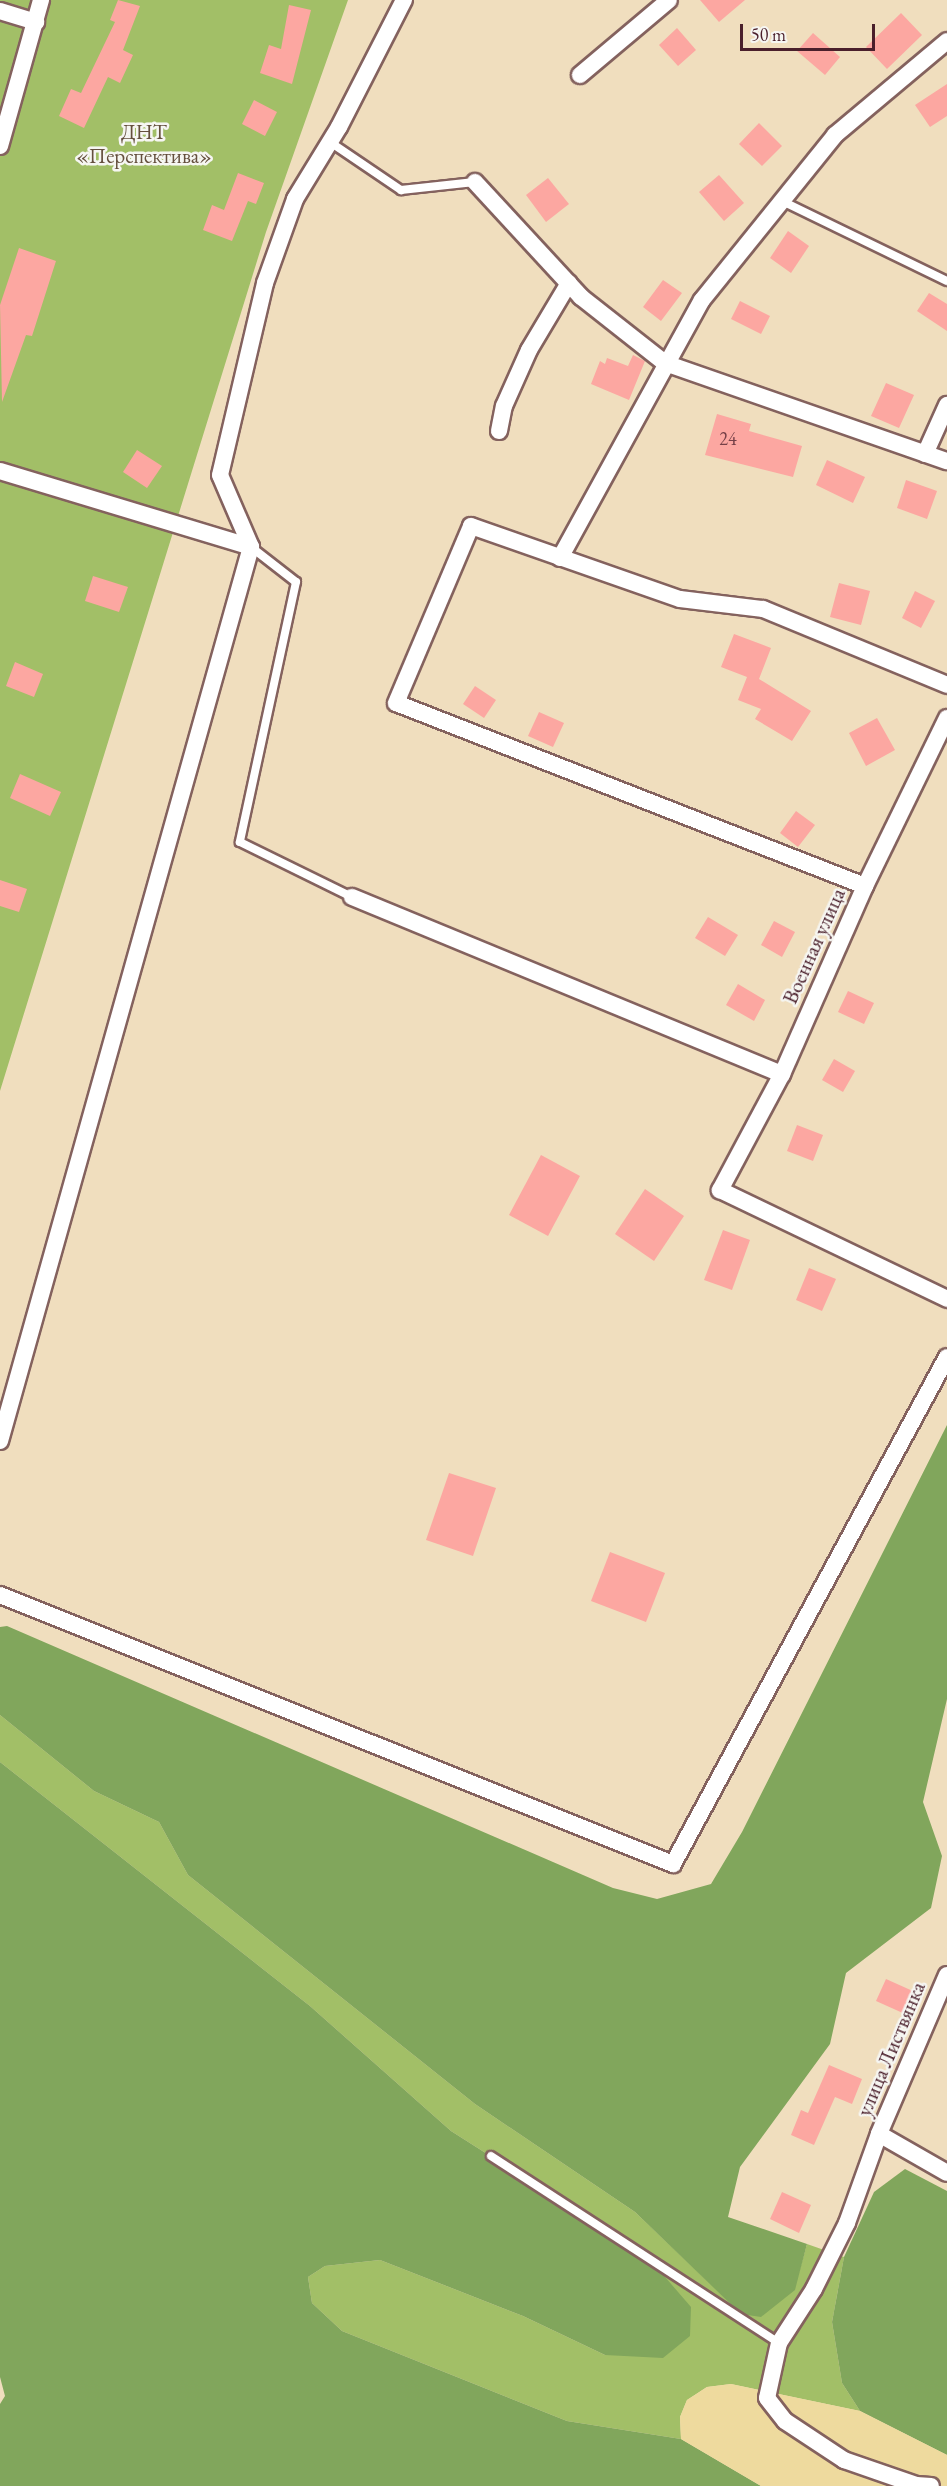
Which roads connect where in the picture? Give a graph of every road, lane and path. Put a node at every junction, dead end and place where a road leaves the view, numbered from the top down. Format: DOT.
graph roads {
  1 [pos="41,0"];
  2 [pos="404,0"];
  3 [pos="669,0"];
  4 [pos="0,11"];
  5 [pos="36,22"];
  6 [pos="947,42"];
  7 [pos="580,75"];
  8 [pos="330,142"];
  9 [pos="0,146"];
  10 [pos="475,182"];
  11 [pos="782,201"];
  12 [pos="947,281"];
  13 [pos="568,284"];
  14 [pos="665,363"];
  15 [pos="947,405"];
  16 [pos="499,431"];
  17 [pos="925,453"];
  18 [pos="947,461"];
  19 [pos="0,471"];
  20 [pos="251,547"];
  21 [pos="560,558"];
  22 [pos="947,685"];
  23 [pos="947,718"];
  24 [pos="865,886"];
  25 [pos="352,897"];
  26 [pos="782,1074"];
  27 [pos="947,1299"];
  28 [pos="947,1357"];
  29 [pos="0,1441"];
  30 [pos="0,1595"];
  31 [pos="947,1975"];
  32 [pos="879,2134"];
  33 [pos="491,2156"];
  34 [pos="947,2173"];
  35 [pos="779,2343"];
  36 [pos="931,2486"];
  1 -- 5 [label="street"];
  2 -- 8 [label="street"];
  3 -- 7 [label="street"];
  4 -- 5 [label="street"];
  5 -- 9 [label="street"];
  6 -- 11 [label="street"];
  8 -- 10 [label="lane"];
  8 -- 20 [label="street"];
  10 -- 13 [label="street"];
  11 -- 12 [label="lane"];
  11 -- 14 [label="street"];
  13 -- 14 [label="street"];
  13 -- 16 [label="street"];
  14 -- 17 [label="street"];
  14 -- 21 [label="street"];
  15 -- 17 [label="street"];
  17 -- 18 [label="street"];
  19 -- 20 [label="street"];
  20 -- 25 [label="lane"];
  20 -- 29 [label="street"];
  21 -- 22 [label="street"];
  21 -- 24 [label="street"];
  23 -- 24 [label="street, Военная улица"];
  24 -- 26 [label="street, Военная улица"];
  25 -- 26 [label="street"];
  26 -- 27 [label="street, Военная улица"];
  28 -- 30 [label="street"];
  31 -- 32 [label="street, улица Листвянка"];
  32 -- 34 [label="street, улица Листвянка"];
  32 -- 35 [label="street"];
  33 -- 35 [label="lane"];
  35 -- 36 [label="street"];
}
